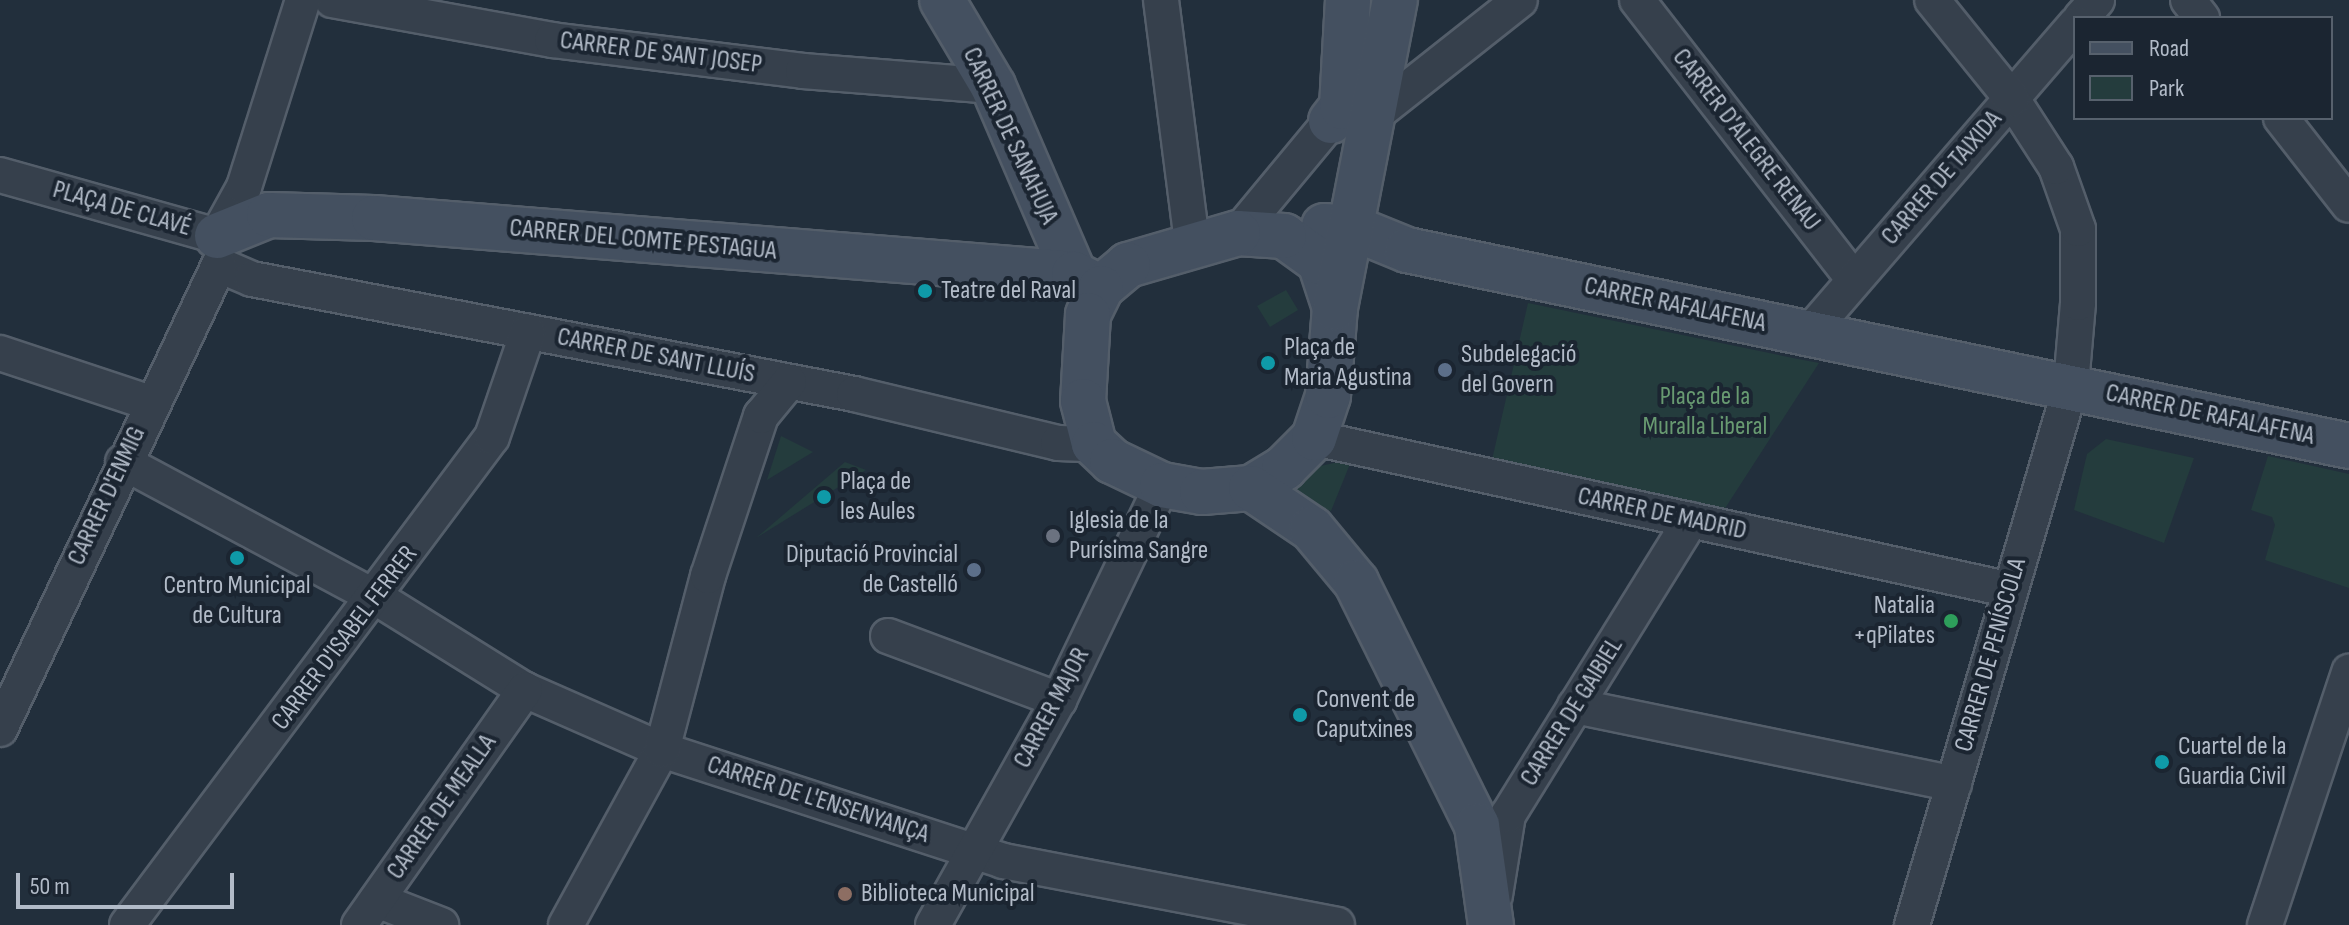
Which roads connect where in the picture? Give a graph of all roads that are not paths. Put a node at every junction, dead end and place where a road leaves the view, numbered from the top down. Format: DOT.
graph roads {
  1 [pos="303,0"];
  2 [pos="332,0"];
  3 [pos="942,0"];
  4 [pos="1161,0"];
  5 [pos="1348,0"];
  6 [pos="1395,0"];
  7 [pos="1520,0"];
  8 [pos="1637,0"];
  9 [pos="1932,0"];
  10 [pos="2097,0"];
  11 [pos="2188,0"];
  12 [pos="2083,16"];
  13 [pos="2200,16"];
  14 [pos="2073,27"];
  15 [pos="993,86"];
  16 [pos="2012,99"];
  17 [pos="1377,113"];
  18 [pos="2283,120"];
  19 [pos="1331,121"];
  20 [pos="0,175"];
  21 [pos="2349,205"];
  22 [pos="1353,228"];
  23 [pos="1238,233"];
  24 [pos="1284,236"];
  25 [pos="1192,243"];
  26 [pos="218,250"];
  27 [pos="1854,280"];
  28 [pos="1087,281"];
  29 [pos="1335,308"];
  30 [pos="528,332"];
  31 [pos="1810,332"];
  32 [pos="1,355"];
  33 [pos="789,382"];
  34 [pos="2071,385"];
  35 [pos="150,403"];
  36 [pos="1314,438"];
  37 [pos="1094,444"];
  38 [pos="2349,446"];
  39 [pos="123,462"];
  40 [pos="1162,485"];
  41 [pos="1251,488"];
  42 [pos="1691,520"];
  43 [pos="2011,590"];
  44 [pos="377,598"];
  45 [pos="888,636"];
  46 [pos="2349,672"];
  47 [pos="525,690"];
  48 [pos="1059,700"];
  49 [pos="1575,706"];
  50 [pos="0,729"];
  51 [pos="662,750"];
  52 [pos="1954,784"];
  53 [pos="975,849"];
  54 [pos="368,912"];
  55 [pos="1491,921"];
  56 [pos="127,925"];
  57 [pos="441,925"];
  58 [pos="566,925"];
  59 [pos="933,925"];
  60 [pos="1337,925"];
  61 [pos="1912,925"];
  62 [pos="2265,925"];
  1 -- 26 [label="street, CARRER D'ENMIG"];
  2 -- 15 [label="street, CARRER DE SANT JOSEP"];
  3 -- 15 [label="street, CARRER DE SANAHUJA"];
  4 -- 25 [label="street"];
  5 -- 19 [label="street"];
  6 -- 17 [label="street"];
  7 -- 17 [label="street"];
  8 -- 27 [label="street, CARRER D'ALEGRE RENAU"];
  9 -- 16 [label="street, CARRER DE PENÍSCOLA"];
  10 -- 12 [label="street"];
  11 -- 13 [label="street"];
  14 -- 16 [label="street, CARRER DE TAIXIDA"];
  15 -- 28 [label="street, CARRER DE SANAHUJA"];
  16 -- 27 [label="street, CARRER DE TAIXIDA"];
  16 -- 34 [label="street, CARRER DE PENÍSCOLA"];
  17 -- 22 [label="street"];
  18 -- 21 [label="street"];
  19 -- 23 [label="street"];
  20 -- 26 [label="street, PLAÇA DE CLAVÉ"];
  22 -- 24 [label="street, CARRER RAFALAFENA"];
  22 -- 29 [label="street"];
  22 -- 31 [label="street, CARRER RAFALAFENA"];
  23 -- 24 [label="street"];
  23 -- 25 [label="street"];
  24 -- 29 [label="street"];
  25 -- 28 [label="street"];
  26 -- 28 [label="street, CARRER DEL COMTE PESTAGUA"];
  26 -- 30 [label="street, CARRER DE SANT LLUÍS"];
  26 -- 35 [label="street, CARRER D'ENMIG"];
  27 -- 31 [label="street, CARRER DE TAIXIDA"];
  28 -- 37 [label="street"];
  29 -- 36 [label="street"];
  30 -- 33 [label="street, CARRER DE SANT LLUÍS"];
  30 -- 44 [label="street, CARRER D'ISABEL FERRER"];
  31 -- 34 [label="street, CARRER RAFALAFENA"];
  32 -- 35 [label="street"];
  33 -- 37 [label="street, CARRER DE SANT LLUÍS"];
  33 -- 51 [label="street"];
  34 -- 38 [label="street, CARRER DE RAFALAFENA"];
  34 -- 43 [label="street, CARRER DE PENÍSCOLA"];
  35 -- 39 [label="street, CARRER D'ENMIG"];
  36 -- 41 [label="street"];
  36 -- 42 [label="street, CARRER DE MADRID"];
  37 -- 40 [label="street"];
  39 -- 44 [label="street, CARRER DE L'ENSENYANÇA"];
  39 -- 50 [label="street, CARRER D'ENMIG"];
  40 -- 41 [label="street"];
  40 -- 48 [label="street, CARRER MAJOR"];
  41 -- 55 [label="street"];
  42 -- 43 [label="street, CARRER DE MADRID"];
  42 -- 49 [label="street, CARRER DE GAIBIEL"];
  43 -- 52 [label="street, CARRER DE PENÍSCOLA"];
  44 -- 47 [label="street, CARRER DE L'ENSENYANÇA"];
  44 -- 56 [label="street, CARRER D'ISABEL FERRER"];
  45 -- 48 [label="street"];
  46 -- 62 [label="street"];
  47 -- 51 [label="street, CARRER DE L'ENSENYANÇA"];
  47 -- 54 [label="street, CARRER DE MEALLA"];
  48 -- 53 [label="street, CARRER MAJOR"];
  49 -- 52 [label="street"];
  49 -- 55 [label="street, CARRER DE GAIBIEL"];
  51 -- 53 [label="street, CARRER DE L'ENSENYANÇA"];
  51 -- 58 [label="street"];
  52 -- 61 [label="street, CARRER DE PENÍSCOLA"];
  53 -- 59 [label="street, CARRER MAJOR"];
  53 -- 60 [label="street, CARRER DE L'ENSENYANÇA"];
  54 -- 57 [label="street"];
}
